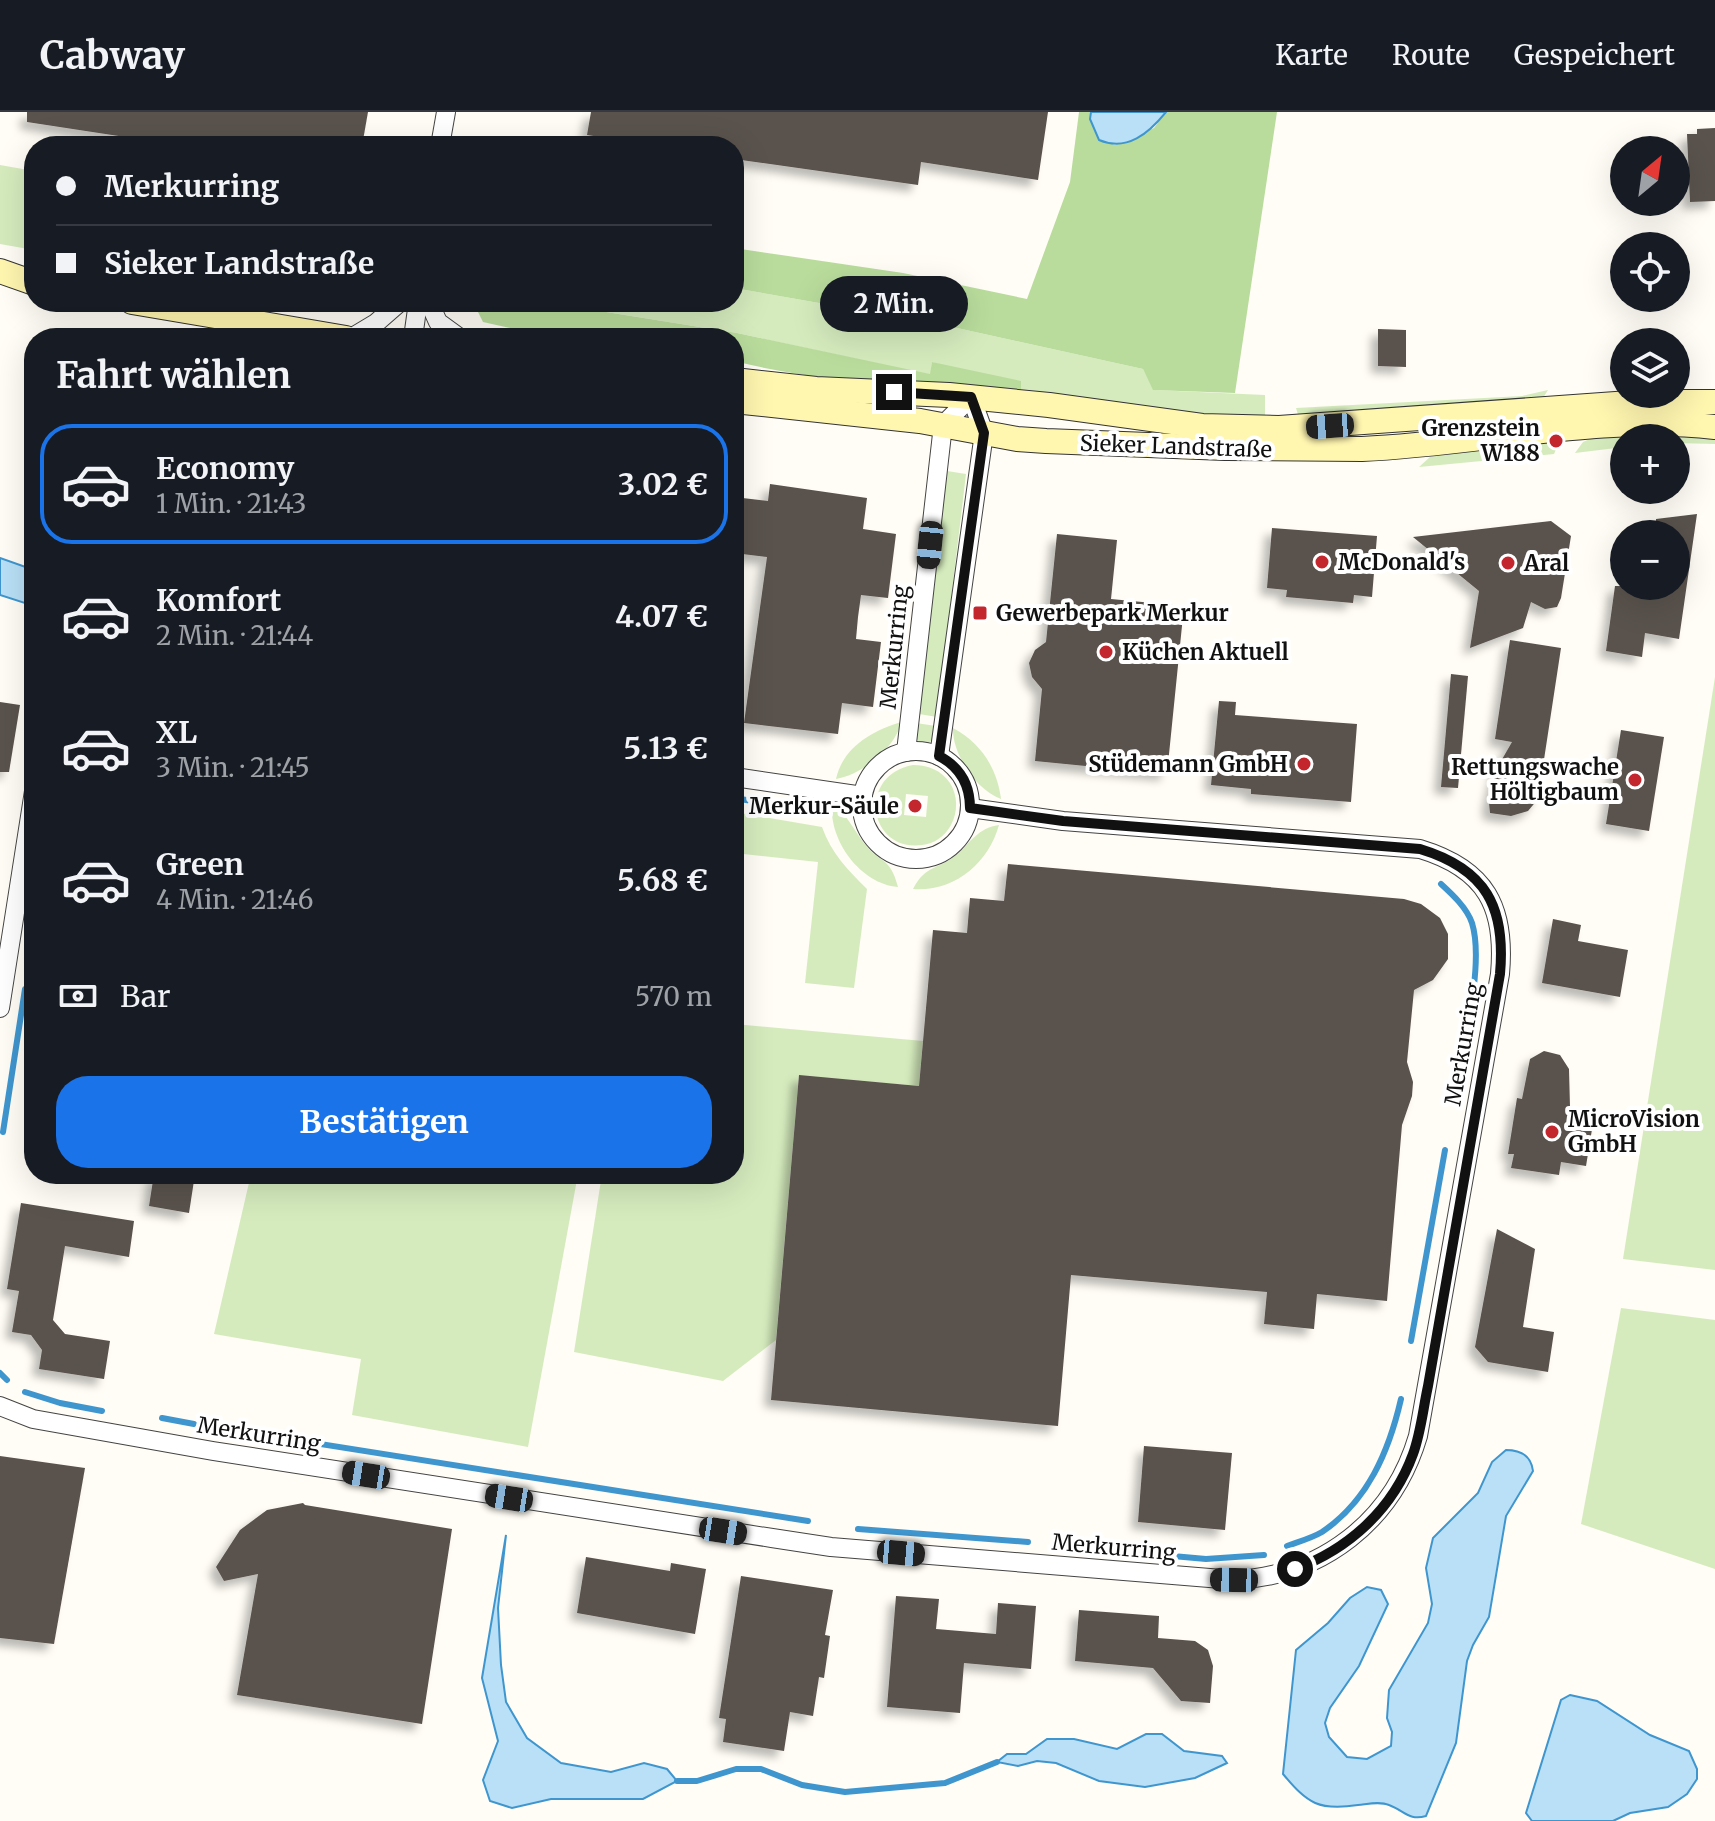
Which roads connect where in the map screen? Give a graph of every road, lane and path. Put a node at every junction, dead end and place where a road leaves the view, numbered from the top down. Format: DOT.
graph roads {
  1 [pos="446,112"];
  2 [pos="442,136"];
  3 [pos="0,271"];
  4 [pos="24,281"];
  5 [pos="24,285"];
  6 [pos="0,286"];
  7 [pos="192,312"];
  8 [pos="389,312"];
  9 [pos="434,312"];
  10 [pos="288,328"];
  11 [pos="367,328"];
  12 [pos="446,328"];
  13 [pos="744,381"];
  14 [pos="971,397"];
  15 [pos="744,402"];
  16 [pos="1715,402"];
  17 [pos="943,425"];
  18 [pos="1715,427"];
  19 [pos="984,433"];
  20 [pos="906,752"];
  21 [pos="939,756"];
  22 [pos="744,778"];
  23 [pos="863,796"];
  24 [pos="970,808"];
  25 [pos="24,855"];
  26 [pos="0,1008"];
  27 [pos="0,1406"];
  1 -- 2 [label="street"];
  3 -- 4 [label="main road"];
  5 -- 6 [label="main road"];
  7 -- 10 [label="main road"];
  8 -- 11 [label="street"];
  9 -- 12 [label="street"];
  13 -- 14 [label="main road, Sieker Landstraße"];
  14 -- 16 [label="main road, Sieker Landstraße"];
  14 -- 17 [label="street"];
  14 -- 19 [label="street"];
  15 -- 17 [label="main road, Sieker Landstraße"];
  17 -- 19 [label="main road, Sieker Landstraße"];
  17 -- 20 [label="street, Merkurring"];
  18 -- 19 [label="main road, Sieker Landstraße"];
  19 -- 21 [label="street"];
  20 -- 21 [label="street"];
  20 -- 23 [label="street"];
  21 -- 24 [label="street"];
  22 -- 23 [label="street"];
  23 -- 24 [label="street"];
  24 -- 27 [label="street, Merkurring"];
  25 -- 26 [label="street"];
}
